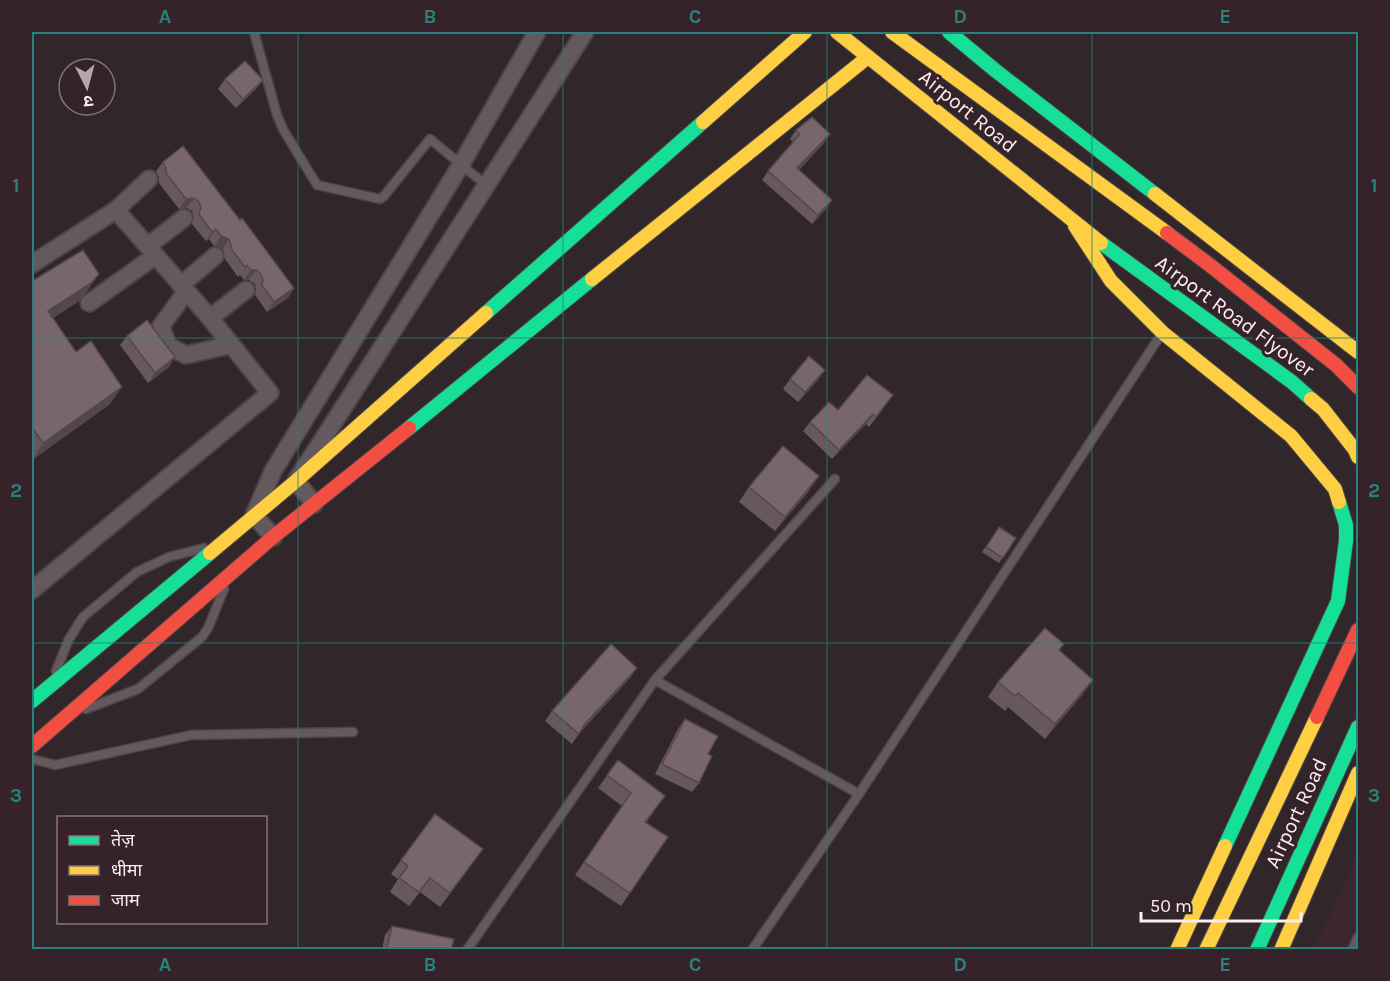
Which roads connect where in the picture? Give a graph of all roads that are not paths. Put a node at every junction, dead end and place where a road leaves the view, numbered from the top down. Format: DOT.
graph roads {
  1 [pos="254,32"];
  2 [pos="537,32"];
  3 [pos="585,32"];
  4 [pos="805,32"];
  5 [pos="837,32"];
  6 [pos="892,32"];
  7 [pos="949,32"];
  8 [pos="868,57"];
  9 [pos="461,164"];
  10 [pos="149,179"];
  11 [pos="486,184"];
  12 [pos="116,210"];
  13 [pos="184,218"];
  14 [pos="1074,223"];
  15 [pos="152,251"];
  16 [pos="215,256"];
  17 [pos="32,264"];
  18 [pos="184,289"];
  19 [pos="246,290"];
  20 [pos="89,303"];
  21 [pos="210,318"];
  22 [pos="1162,333"];
  23 [pos="230,345"];
  24 [pos="1359,352"];
  25 [pos="1359,387"];
  26 [pos="1359,457"];
  27 [pos="835,479"];
  28 [pos="296,481"];
  29 [pos="314,504"];
  30 [pos="254,515"];
  31 [pos="273,537"];
  32 [pos="220,544"];
  33 [pos="231,572"];
  34 [pos="32,590"];
  35 [pos="1359,630"];
  36 [pos="656,680"];
  37 [pos="50,686"];
  38 [pos="32,701"];
  39 [pos="64,717"];
  40 [pos="1359,727"];
  41 [pos="353,732"];
  42 [pos="32,746"];
  43 [pos="32,759"];
  44 [pos="1359,773"];
  45 [pos="859,794"];
  46 [pos="1359,937"];
  47 [pos="467,950"];
  48 [pos="752,950"];
  49 [pos="1177,950"];
  50 [pos="1206,950"];
  51 [pos="1257,950"];
  52 [pos="1281,950"];
  53 [pos="1352,950"];
  1 -- 9 [label="lane"];
  2 -- 9 [label="street"];
  3 -- 11 [label="street"];
  4 -- 28 [label="street"];
  5 -- 8 [label="street, Airport Road"];
  6 -- 25 [label="street"];
  7 -- 24 [label="street"];
  8 -- 14 [label="street, Airport Road"];
  8 -- 29 [label="street"];
  9 -- 11 [label="lane"];
  9 -- 30 [label="street"];
  10 -- 12 [label="street"];
  11 -- 28 [label="street"];
  12 -- 15 [label="street"];
  12 -- 17 [label="street"];
  13 -- 15 [label="street"];
  14 -- 22 [label="street"];
  14 -- 26 [label="street, Airport Road Flyover"];
  15 -- 18 [label="street"];
  15 -- 20 [label="street"];
  16 -- 18 [label="street"];
  18 -- 21 [label="street"];
  18 -- 23 [label="street"];
  19 -- 21 [label="street"];
  21 -- 23 [label="street"];
  22 -- 45 [label="lane"];
  22 -- 49 [label="street"];
  23 -- 34 [label="street"];
  27 -- 36 [label="lane"];
  28 -- 29 [label="street"];
  28 -- 30 [label="street"];
  29 -- 31 [label="street"];
  30 -- 31 [label="street"];
  30 -- 32 [label="street"];
  31 -- 33 [label="street"];
  32 -- 37 [label="street"];
  32 -- 37 [label="lane"];
  33 -- 39 [label="street"];
  33 -- 39 [label="lane"];
  35 -- 50 [label="street"];
  36 -- 45 [label="lane"];
  36 -- 47 [label="lane"];
  37 -- 38 [label="street"];
  39 -- 42 [label="street"];
  40 -- 51 [label="street, Airport Road"];
  41 -- 43 [label="lane"];
  44 -- 52 [label="street"];
  45 -- 48 [label="lane"];
  46 -- 53 [label="lane"];
}
